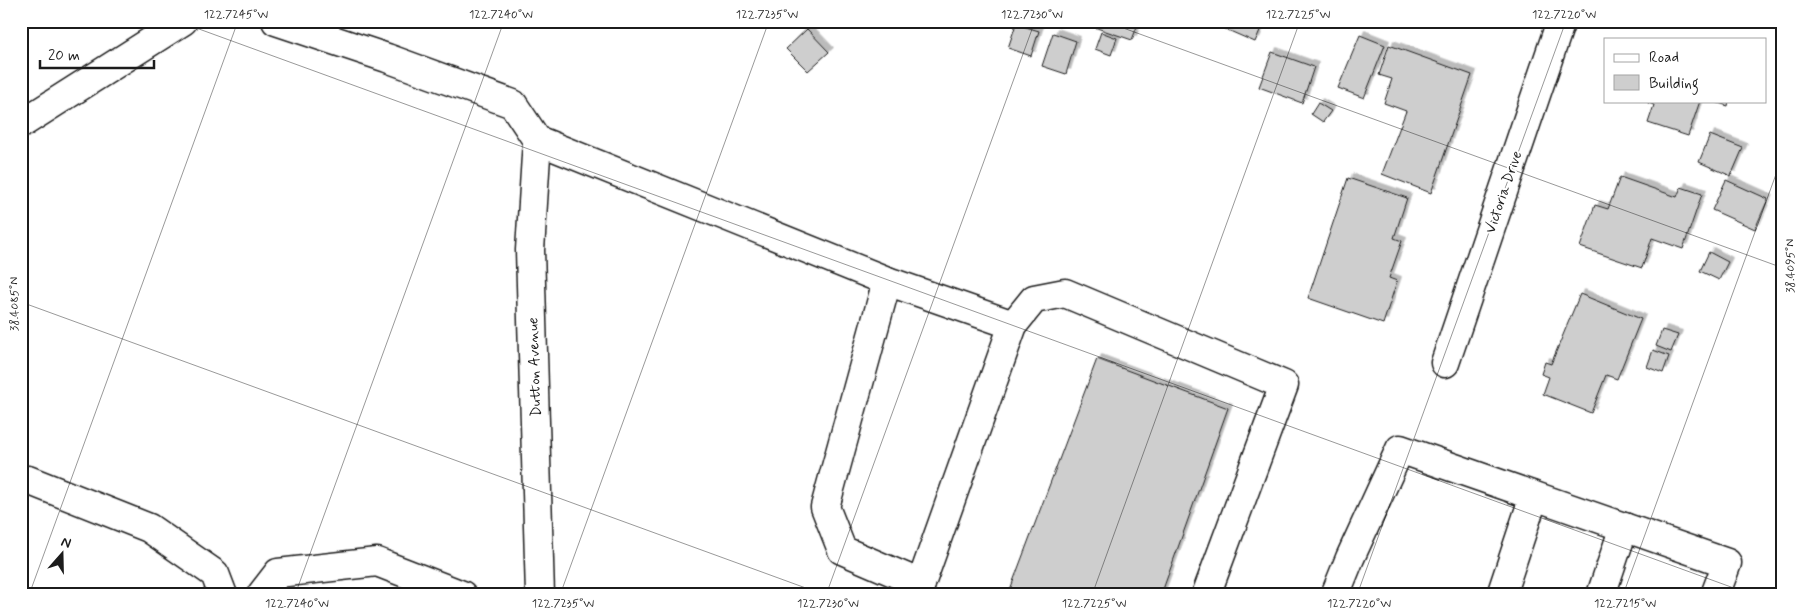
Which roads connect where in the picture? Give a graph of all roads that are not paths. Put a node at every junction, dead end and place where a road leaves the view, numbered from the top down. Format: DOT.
graph roads {
  1 [pos="183,21"];
  2 [pos="276,21"];
  3 [pos="1561,21"];
  4 [pos="21,124"];
  5 [pos="537,140"];
  6 [pos="887,281"];
  7 [pos="1013,326"];
  8 [pos="1445,363"];
  9 [pos="21,480"];
  10 [pos="1534,496"];
  11 [pos="1624,527"];
  12 [pos="919,590"];
  13 [pos="223,595"];
  14 [pos="261,595"];
  15 [pos="462,595"];
  16 [pos="540,595"];
  17 [pos="1206,595"];
  18 [pos="1335,595"];
  19 [pos="1501,595"];
  20 [pos="1601,595"];
  21 [pos="1715,595"];
  1 -- 4 [label="street"];
  2 -- 5 [label="street"];
  3 -- 8 [label="street, Victoria Drive"];
  5 -- 6 [label="street"];
  5 -- 16 [label="street, Dutton Avenue"];
  6 -- 7 [label="street"];
  6 -- 12 [label="street"];
  7 -- 12 [label="street"];
  7 -- 17 [label="street"];
  9 -- 13 [label="street"];
  10 -- 11 [label="street"];
  10 -- 18 [label="street"];
  10 -- 19 [label="street"];
  11 -- 20 [label="street"];
  11 -- 21 [label="street"];
  14 -- 15 [label="street"];
}
